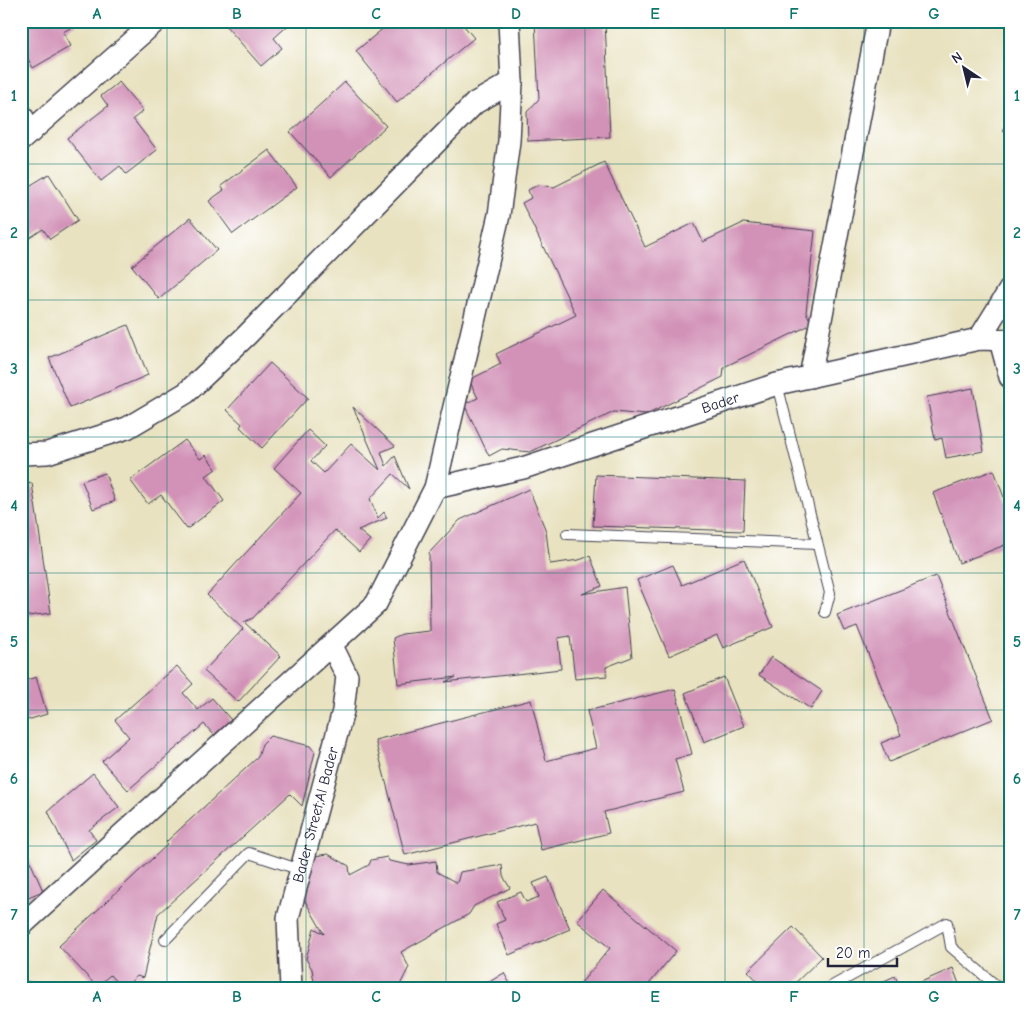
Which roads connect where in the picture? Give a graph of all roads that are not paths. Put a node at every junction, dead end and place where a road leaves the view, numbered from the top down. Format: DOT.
graph roads {
  1 [pos="156,21"];
  2 [pos="509,21"];
  3 [pos="878,21"];
  4 [pos="512,82"];
  5 [pos="24,129"];
  6 [pos="1010,289"];
  7 [pos="979,339"];
  8 [pos="1005,340"];
  9 [pos="810,377"];
  10 [pos="1010,377"];
  11 [pos="777,384"];
  12 [pos="21,454"];
  13 [pos="435,488"];
  14 [pos="567,534"];
  15 [pos="817,544"];
  16 [pos="825,612"];
  17 [pos="332,646"];
  18 [pos="301,870"];
  19 [pos="21,926"];
  20 [pos="165,940"];
  21 [pos="291,989"];
  22 [pos="827,989"];
  23 [pos="1000,989"];
  1 -- 5 [label="street"];
  2 -- 4 [label="street"];
  3 -- 9 [label="street"];
  4 -- 12 [label="street"];
  4 -- 13 [label="street"];
  6 -- 7 [label="street"];
  7 -- 8 [label="street, Bader"];
  7 -- 9 [label="street, Bader"];
  8 -- 10 [label="street"];
  9 -- 11 [label="street, Bader"];
  11 -- 13 [label="street, Bader"];
  11 -- 15 [label="lane"];
  13 -- 17 [label="street"];
  14 -- 15 [label="lane"];
  15 -- 16 [label="lane"];
  17 -- 18 [label="street, Bader Street;Al Bader"];
  17 -- 19 [label="street"];
  18 -- 20 [label="lane"];
  18 -- 21 [label="street, Bader Street;Al Bader"];
  22 -- 23 [label="lane"];
}
